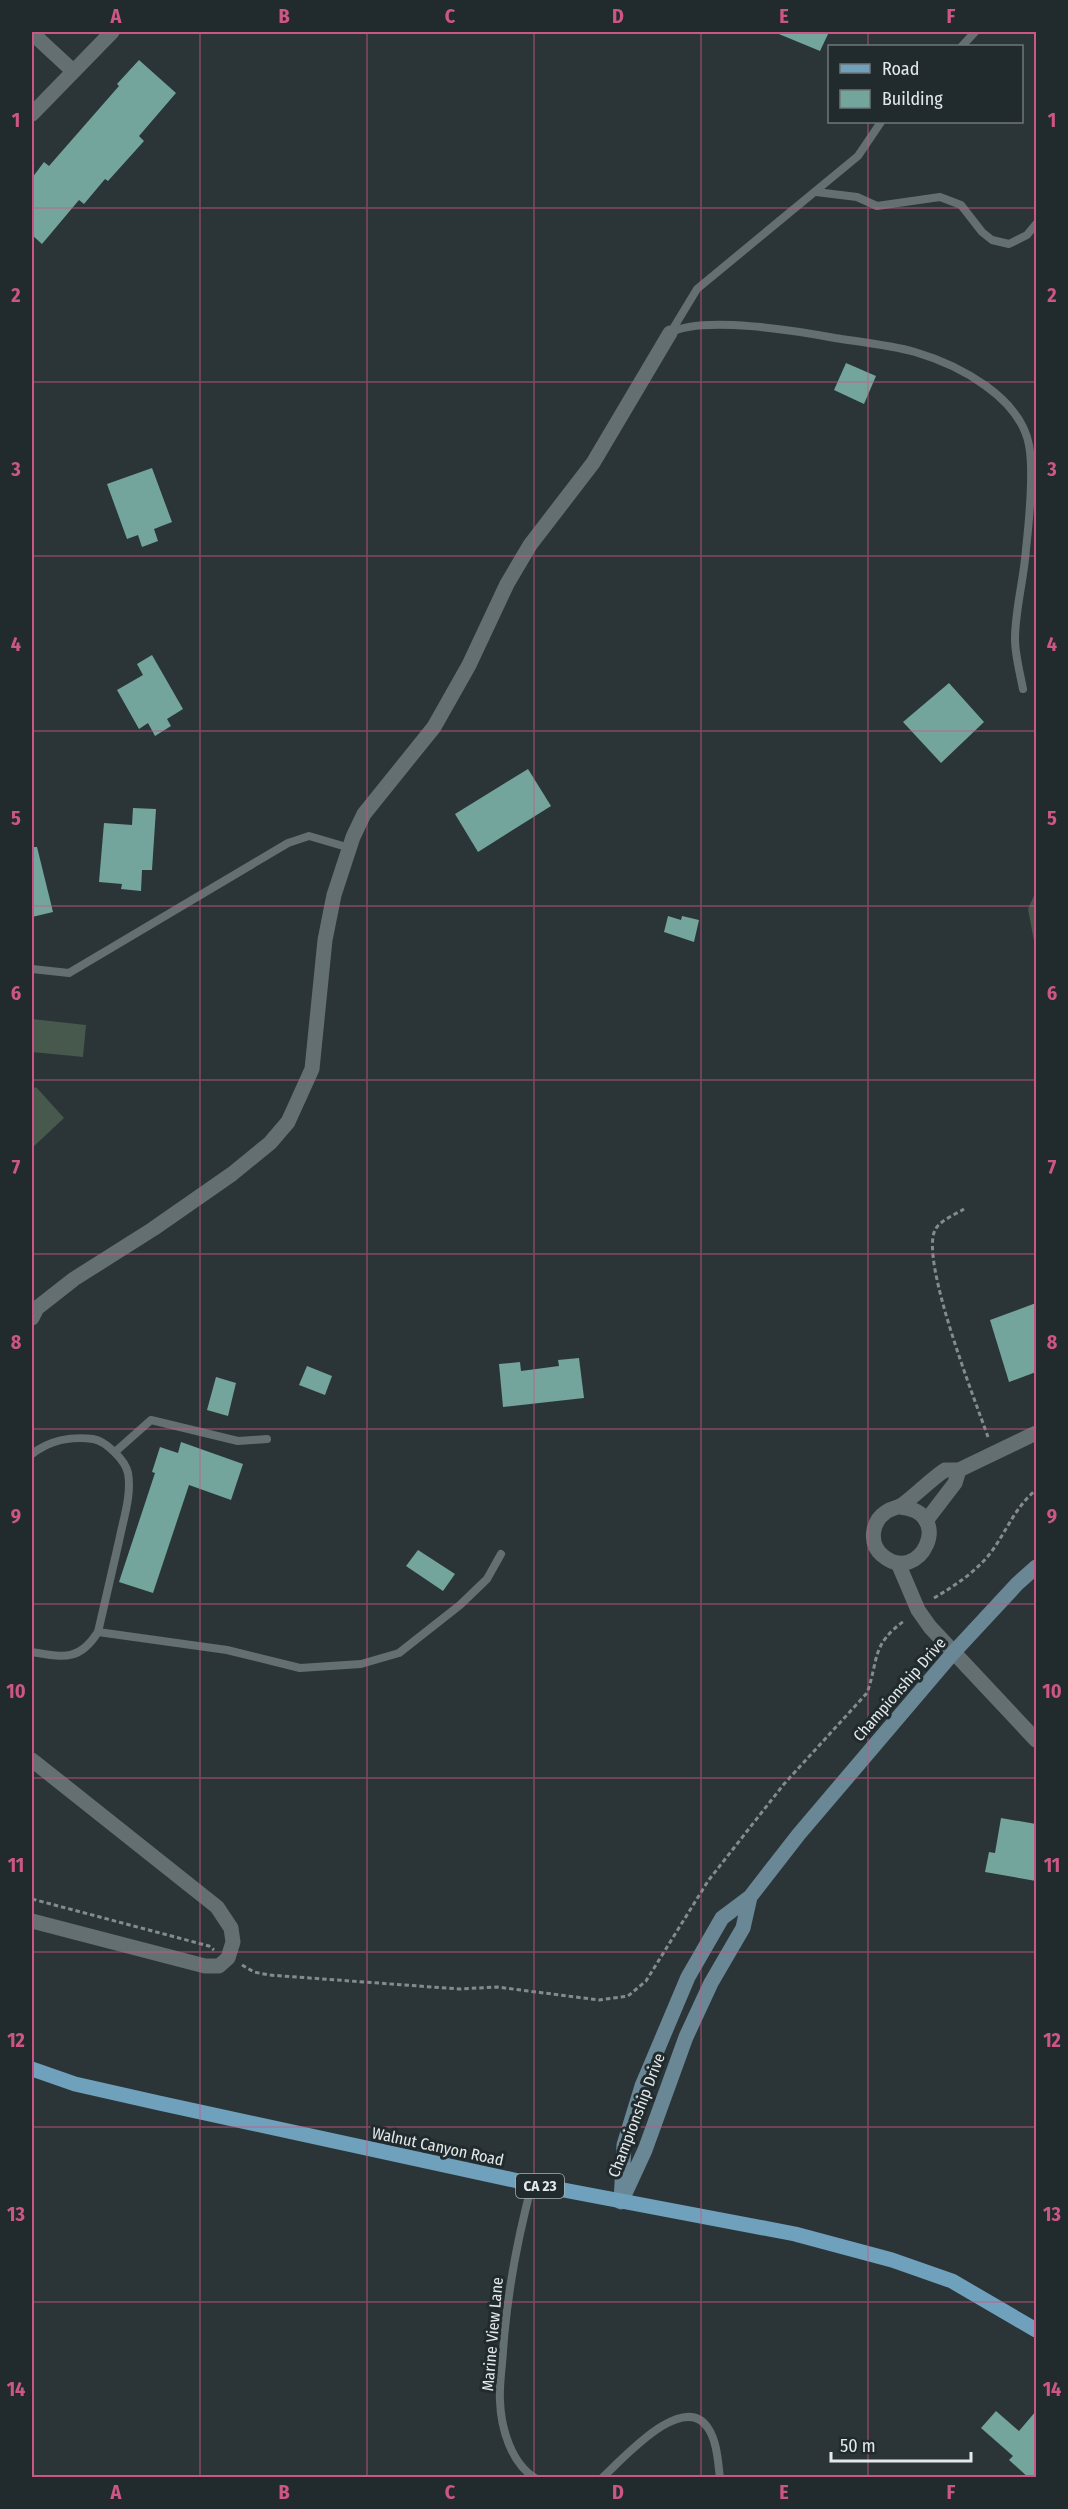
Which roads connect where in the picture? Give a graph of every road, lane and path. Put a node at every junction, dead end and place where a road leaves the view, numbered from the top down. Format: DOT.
graph roads {
  1 [pos="112,32"];
  2 [pos="975,32"];
  3 [pos="32,33"];
  4 [pos="963,45"];
  5 [pos="73,71"];
  6 [pos="32,114"];
  7 [pos="880,123"];
  8 [pos="816,192"];
  9 [pos="1036,224"];
  10 [pos="670,333"];
  11 [pos="1023,688"];
  12 [pos="350,848"];
  13 [pos="32,969"];
  14 [pos="964,1209"];
  15 [pos="32,1318"];
  16 [pos="1036,1433"];
  17 [pos="267,1439"];
  18 [pos="115,1452"];
  19 [pos="993,1453"];
  20 [pos="32,1454"];
  21 [pos="959,1470"];
  22 [pos="1036,1490"];
  23 [pos="900,1506"];
  24 [pos="926,1521"];
  25 [pos="501,1554"];
  26 [pos="898,1563"];
  27 [pos="1036,1567"];
  28 [pos="933,1598"];
  29 [pos="904,1621"];
  30 [pos="98,1632"];
  31 [pos="32,1652"];
  32 [pos="953,1653"];
  33 [pos="1036,1740"];
  34 [pos="32,1760"];
  35 [pos="750,1897"];
  36 [pos="32,1899"];
  37 [pos="32,1921"];
  38 [pos="214,1950"];
  39 [pos="241,1965"];
  40 [pos="32,2069"];
  41 [pos="532,2184"];
  42 [pos="621,2202"];
  43 [pos="1036,2330"];
  44 [pos="535,2478"];
  45 [pos="602,2478"];
  46 [pos="720,2478"];
  1 -- 5 [label="street"];
  2 -- 4 [label="lane"];
  3 -- 5 [label="street"];
  5 -- 6 [label="street"];
  7 -- 8 [label="lane"];
  8 -- 9 [label="lane"];
  8 -- 10 [label="lane"];
  10 -- 11 [label="lane"];
  10 -- 12 [label="street"];
  12 -- 13 [label="lane"];
  12 -- 15 [label="street"];
  14 -- 19 [label="path"];
  16 -- 19 [label="street"];
  17 -- 18 [label="lane"];
  18 -- 20 [label="lane"];
  18 -- 30 [label="lane"];
  19 -- 21 [label="street"];
  21 -- 23 [label="street"];
  21 -- 24 [label="street"];
  22 -- 28 [label="path"];
  23 -- 24 [label="street"];
  23 -- 26 [label="street"];
  24 -- 26 [label="street"];
  25 -- 30 [label="lane"];
  26 -- 32 [label="street"];
  27 -- 32 [label="street, Championship Drive"];
  29 -- 39 [label="path"];
  30 -- 31 [label="lane"];
  32 -- 33 [label="street"];
  32 -- 35 [label="street, Championship Drive"];
  34 -- 37 [label="street"];
  35 -- 42 [label="street, Championship Drive"];
  35 -- 42 [label="street, Championship Drive"];
  36 -- 38 [label="path"];
  40 -- 41 [label="main road, Walnut Canyon Road / CA 23"];
  41 -- 42 [label="main road, Walnut Canyon Road / CA 23"];
  41 -- 44 [label="lane, Marine View Lane"];
  42 -- 43 [label="main road, Walnut Canyon Road / CA 23"];
  45 -- 46 [label="lane"];
}
